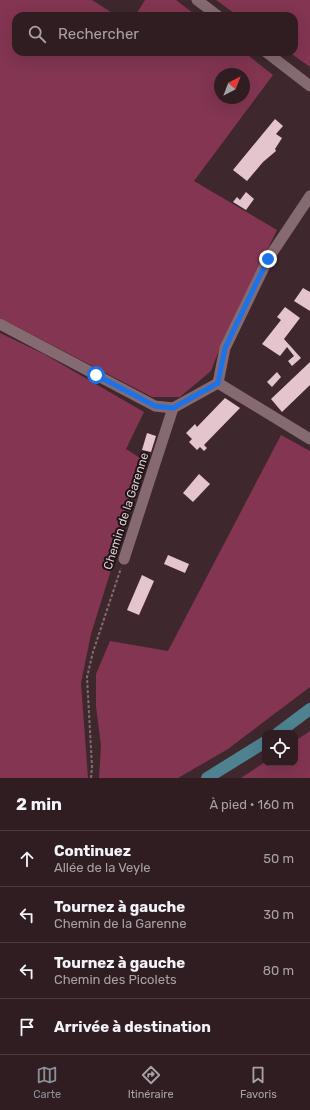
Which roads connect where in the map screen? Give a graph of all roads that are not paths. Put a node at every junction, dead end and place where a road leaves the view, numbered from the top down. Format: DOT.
graph roads {
  1 [pos="197,0"];
  2 [pos="213,12"];
  3 [pos="271,56"];
  4 [pos="310,86"];
  5 [pos="310,196"];
  6 [pos="0,324"];
  7 [pos="218,383"];
  8 [pos="173,408"];
  9 [pos="310,439"];
  10 [pos="124,559"];
  11 [pos="310,709"];
  12 [pos="282,730"];
  13 [pos="262,744"];
  14 [pos="207,778"];
  1 -- 2 [label="street"];
  3 -- 4 [label="street"];
  5 -- 7 [label="street"];
  6 -- 8 [label="street"];
  7 -- 8 [label="street"];
  7 -- 9 [label="street"];
  8 -- 10 [label="street, Chemin de la Garenne"];
  11 -- 12 [label="main road"];
  13 -- 14 [label="main road"];
}
